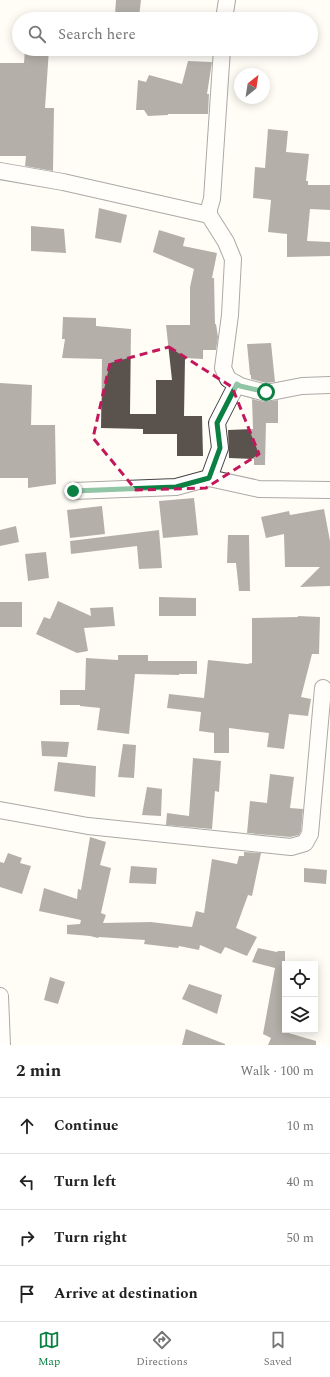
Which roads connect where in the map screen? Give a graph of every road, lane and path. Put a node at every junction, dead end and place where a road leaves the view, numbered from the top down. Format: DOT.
graph roads {
  1 [pos="227,0"];
  2 [pos="225,12"];
  3 [pos="222,56"];
  4 [pos="0,171"];
  5 [pos="209,215"];
  6 [pos="237,384"];
  7 [pos="330,385"];
  8 [pos="209,478"];
  9 [pos="330,490"];
  10 [pos="73,491"];
  11 [pos="322,688"];
  12 [pos="0,810"];
  13 [pos="0,996"];
  14 [pos="2,1045"];
  1 -- 2 [label="street"];
  3 -- 5 [label="street"];
  4 -- 5 [label="street"];
  5 -- 6 [label="street"];
  6 -- 7 [label="street"];
  6 -- 8 [label="street"];
  8 -- 9 [label="street"];
  8 -- 10 [label="street"];
  11 -- 12 [label="street"];
  13 -- 14 [label="street"];
}
